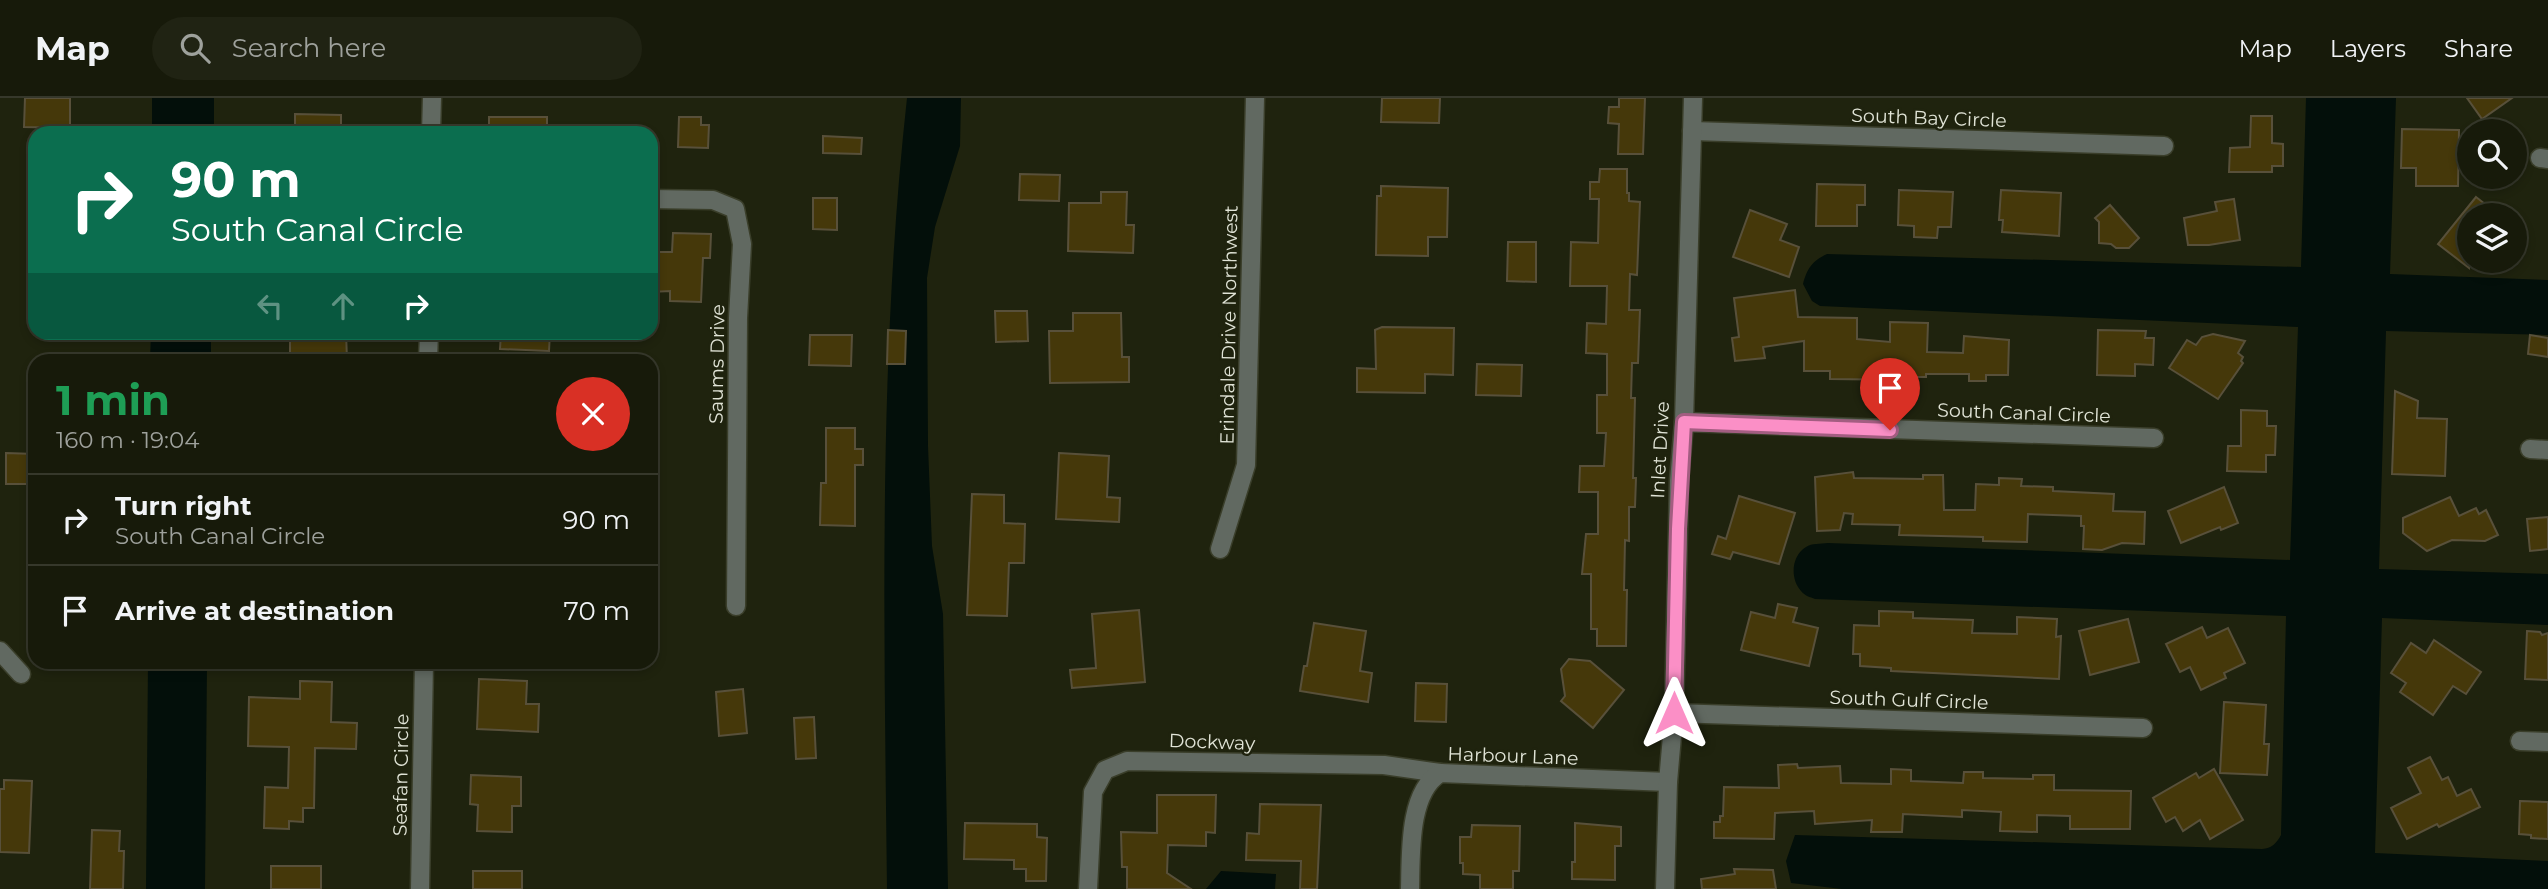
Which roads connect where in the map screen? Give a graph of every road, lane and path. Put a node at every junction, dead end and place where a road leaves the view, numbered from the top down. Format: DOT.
graph roads {
  1 [pos="432,98"];
  2 [pos="1255,98"];
  3 [pos="1693,98"];
  4 [pos="431,126"];
  5 [pos="1692,131"];
  6 [pos="2164,146"];
  7 [pos="658,199"];
  8 [pos="1684,422"];
  9 [pos="2154,438"];
  10 [pos="1220,549"];
  11 [pos="736,606"];
  12 [pos="0,651"];
  13 [pos="424,669"];
  14 [pos="21,674"];
  15 [pos="1674,713"];
  16 [pos="2143,728"];
  17 [pos="2520,741"];
  18 [pos="2548,742"];
  19 [pos="1440,773"];
  20 [pos="1668,782"];
  21 [pos="421,889"];
  22 [pos="1088,889"];
  23 [pos="1410,889"];
  24 [pos="1665,889"];
  1 -- 4 [label="street"];
  2 -- 10 [label="street, Erindale Drive Northwest"];
  3 -- 5 [label="street, Inlet Drive"];
  5 -- 6 [label="street, South Bay Circle"];
  5 -- 8 [label="street, Inlet Drive"];
  7 -- 11 [label="street, Saums Drive"];
  8 -- 9 [label="street, South Canal Circle"];
  8 -- 15 [label="street, Inlet Drive"];
  12 -- 14 [label="street"];
  13 -- 21 [label="street, Seafan Circle"];
  15 -- 16 [label="street, South Gulf Circle"];
  15 -- 20 [label="street, Inlet Drive"];
  17 -- 18 [label="street"];
  19 -- 20 [label="street, Harbour Lane"];
  19 -- 22 [label="street, Dockway"];
  19 -- 23 [label="street, Harbour Lane"];
  20 -- 24 [label="street, Inlet Drive"];
}
